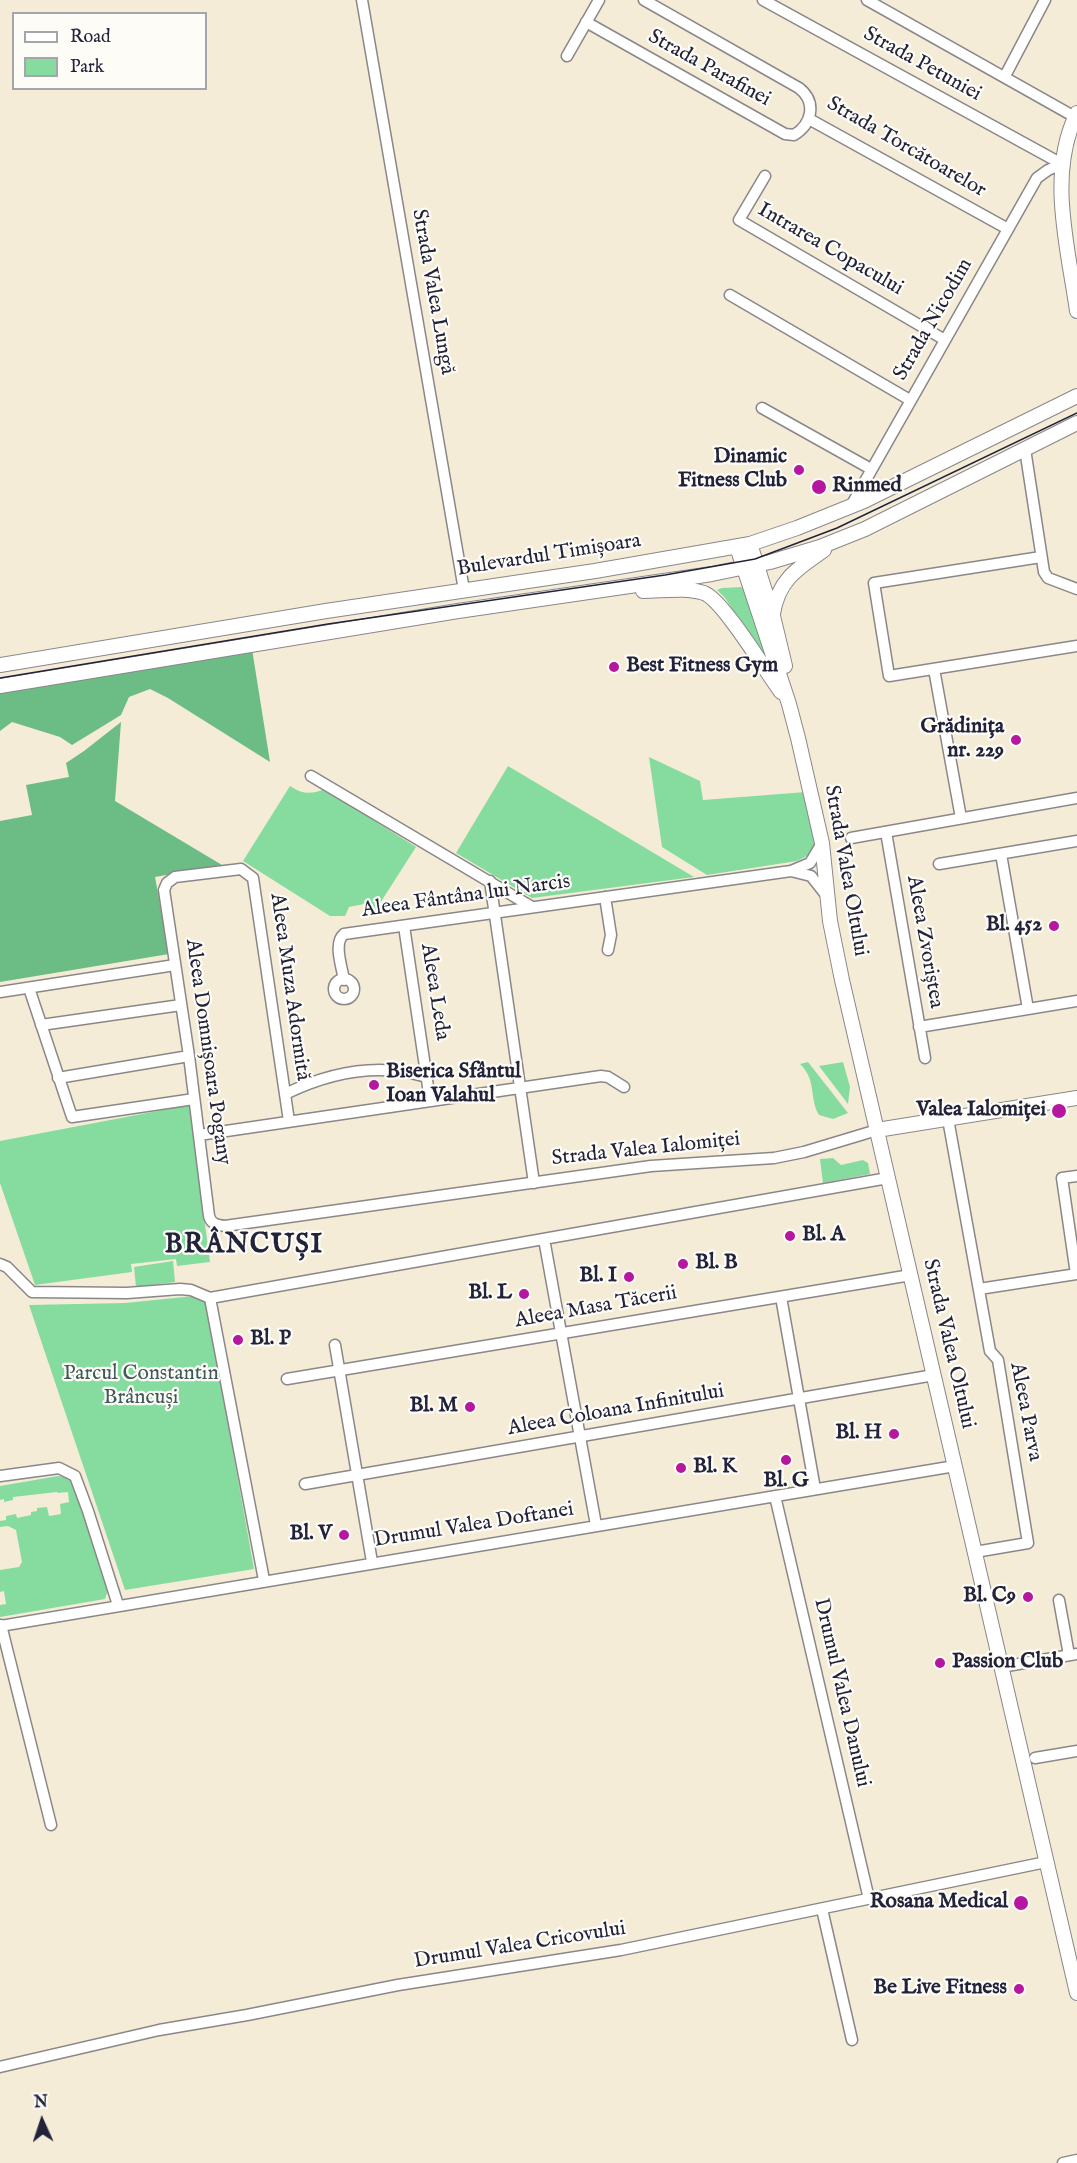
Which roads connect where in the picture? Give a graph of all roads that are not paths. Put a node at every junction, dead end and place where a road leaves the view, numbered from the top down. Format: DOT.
graph roads {
  1 [pos="362,0"];
  2 [pos="599,0"];
  3 [pos="644,0"];
  4 [pos="763,0"];
  5 [pos="867,0"];
  6 [pos="1045,0"];
  7 [pos="586,22"];
  8 [pos="567,56"];
  9 [pos="1005,76"];
  10 [pos="1076,115"];
  11 [pos="809,119"];
  12 [pos="1062,164"];
  13 [pos="765,176"];
  14 [pos="1008,229"];
  15 [pos="730,296"];
  16 [pos="1077,311"];
  17 [pos="945,340"];
  18 [pos="1077,396"];
  19 [pos="910,400"];
  20 [pos="762,408"];
  21 [pos="1077,423"];
  22 [pos="1025,449"];
  23 [pos="871,469"];
  24 [pos="851,506"];
  25 [pos="841,539"];
  26 [pos="743,545"];
  27 [pos="1041,557"];
  28 [pos="662,560"];
  29 [pos="751,567"];
  30 [pos="667,580"];
  31 [pos="1077,589"];
  32 [pos="464,590"];
  33 [pos="596,591"];
  34 [pos="773,616"];
  35 [pos="1077,646"];
  36 [pos="35,660"];
  37 [pos="0,665"];
  38 [pos="934,669"];
  39 [pos="39,679"];
  40 [pos="0,686"];
  41 [pos="789,704"];
  42 [pos="311,776"];
  43 [pos="1077,798"];
  44 [pos="961,818"];
  45 [pos="885,832"];
  46 [pos="851,838"];
  47 [pos="1077,841"];
  48 [pos="822,843"];
  49 [pos="1001,854"];
  50 [pos="939,864"];
  51 [pos="791,871"];
  52 [pos="490,881"];
  53 [pos="167,883"];
  54 [pos="827,895"];
  55 [pos="605,897"];
  56 [pos="532,907"];
  57 [pos="494,913"];
  58 [pos="404,926"];
  59 [pos="608,950"];
  60 [pos="175,965"];
  61 [pos="344,980"];
  62 [pos="28,988"];
  63 [pos="0,992"];
  64 [pos="1077,1001"];
  65 [pos="181,1005"];
  66 [pos="1028,1009"];
  67 [pos="41,1025"];
  68 [pos="919,1027"];
  69 [pos="189,1056"];
  70 [pos="925,1058"];
  71 [pos="427,1077"];
  72 [pos="58,1078"];
  73 [pos="519,1087"];
  74 [pos="624,1087"];
  75 [pos="285,1094"];
  76 [pos="1077,1098"];
  77 [pos="194,1099"];
  78 [pos="430,1100"];
  79 [pos="948,1119"];
  80 [pos="289,1121"];
  81 [pos="877,1130"];
  82 [pos="199,1135"];
  83 [pos="1077,1176"];
  84 [pos="888,1178"];
  85 [pos="534,1183"];
  86 [pos="216,1225"];
  87 [pos="544,1239"];
  88 [pos="3,1266"];
  89 [pos="1077,1274"];
  90 [pos="910,1275"];
  91 [pos="979,1289"];
  92 [pos="781,1297"];
  93 [pos="210,1298"];
  94 [pos="561,1334"];
  95 [pos="335,1345"];
  96 [pos="340,1370"];
  97 [pos="934,1375"];
  98 [pos="287,1379"];
  99 [pos="799,1399"];
  100 [pos="580,1437"];
  101 [pos="955,1467"];
  102 [pos="0,1476"];
  103 [pos="356,1476"];
  104 [pos="305,1484"];
  105 [pos="815,1489"];
  106 [pos="775,1496"];
  107 [pos="596,1525"];
  108 [pos="975,1552"];
  109 [pos="372,1562"];
  110 [pos="264,1580"];
  111 [pos="1059,1600"];
  112 [pos="118,1605"];
  113 [pos="1,1625"];
  114 [pos="1073,1654"];
  115 [pos="1001,1667"];
  116 [pos="1077,1751"];
  117 [pos="1035,1758"];
  118 [pos="51,1825"];
  119 [pos="1046,1862"];
  120 [pos="869,1899"];
  121 [pos="822,1909"];
  122 [pos="1077,1993"];
  123 [pos="852,2040"];
  124 [pos="0,2067"];
  125 [pos="1077,2160"];
  126 [pos="1063,2163"];
  1 -- 32 [label="street, Strada Valea Lungă"];
  2 -- 7 [label="street"];
  3 -- 11 [label="street, Strada Torcătoarelor"];
  4 -- 12 [label="street, Strada Petuniei"];
  5 -- 9 [label="street"];
  6 -- 9 [label="street"];
  7 -- 8 [label="street"];
  7 -- 11 [label="street, Strada Parafinei"];
  9 -- 10 [label="street"];
  10 -- 12 [label="main road"];
  11 -- 14 [label="street, Strada Torcătoarelor"];
  12 -- 14 [label="street, Strada Nicodim"];
  12 -- 16 [label="main road"];
  13 -- 17 [label="street, Intrarea Copacului"];
  14 -- 17 [label="street, Strada Nicodim"];
  15 -- 19 [label="street"];
  17 -- 19 [label="street, Strada Nicodim"];
  18 -- 24 [label="main road, Bulevardul Timișoara"];
  19 -- 23 [label="street, Strada Nicodim"];
  20 -- 23 [label="street"];
  21 -- 22 [label="main road, Bulevardul Timișoara"];
  22 -- 25 [label="main road, Bulevardul Timișoara"];
  22 -- 27 [label="street"];
  23 -- 24 [label="street, Strada Nicodim"];
  24 -- 26 [label="main road, Bulevardul Timișoara"];
  25 -- 29 [label="main road, Bulevardul Timișoara"];
  25 -- 34 [label="main road"];
  26 -- 28 [label="main road, Bulevardul Timișoara"];
  26 -- 29 [label="main road, Strada Valea Oltului"];
  27 -- 31 [label="street"];
  27 -- 38 [label="street"];
  28 -- 30 [label="main road"];
  28 -- 32 [label="main road, Bulevardul Timișoara"];
  29 -- 30 [label="main road, Bulevardul Timișoara"];
  29 -- 34 [label="main road, Strada Valea Oltului"];
  29 -- 41 [label="main road, Strada Valea Oltului"];
  30 -- 33 [label="main road, Bulevardul Timișoara"];
  32 -- 36 [label="main road, Bulevardul Timișoara"];
  33 -- 39 [label="main road, Bulevardul Timișoara"];
  33 -- 41 [label="main road"];
  34 -- 41 [label="main road, Strada Valea Oltului"];
  35 -- 38 [label="street"];
  36 -- 37 [label="main road, Bulevardul Timișoara"];
  36 -- 39 [label="main road"];
  38 -- 44 [label="street"];
  39 -- 40 [label="main road, Bulevardul Timișoara"];
  41 -- 48 [label="main road, Strada Valea Oltului"];
  42 -- 52 [label="street"];
  43 -- 44 [label="street"];
  44 -- 45 [label="street"];
  45 -- 46 [label="street"];
  45 -- 68 [label="street, Aleea Zvoriștea"];
  47 -- 49 [label="street"];
  48 -- 51 [label="street, Aleea Fântâna lui Narcis"];
  48 -- 54 [label="main road, Strada Valea Oltului"];
  49 -- 50 [label="street"];
  49 -- 66 [label="street"];
  51 -- 54 [label="street"];
  51 -- 55 [label="street, Aleea Fântâna lui Narcis"];
  52 -- 56 [label="street"];
  52 -- 57 [label="street"];
  53 -- 60 [label="street, Aleea Domnișoara Pogany"];
  53 -- 75 [label="street, Aleea Muza Adormită"];
  54 -- 81 [label="main road, Strada Valea Oltului"];
  55 -- 56 [label="street, Aleea Fântâna lui Narcis"];
  55 -- 59 [label="street"];
  56 -- 57 [label="street, Aleea Fântâna lui Narcis"];
  57 -- 58 [label="street, Aleea Fântâna lui Narcis"];
  57 -- 73 [label="street"];
  58 -- 61 [label="street, Aleea Fântâna lui Narcis"];
  58 -- 71 [label="street, Aleea Leda"];
  60 -- 62 [label="street"];
  60 -- 65 [label="street, Aleea Domnișoara Pogany"];
  62 -- 63 [label="street"];
  62 -- 67 [label="street"];
  64 -- 66 [label="street"];
  65 -- 67 [label="street"];
  65 -- 69 [label="street, Aleea Domnișoara Pogany"];
  66 -- 68 [label="street"];
  67 -- 72 [label="street"];
  68 -- 70 [label="street, Aleea Zvoriștea"];
  69 -- 72 [label="street"];
  69 -- 77 [label="street, Aleea Domnișoara Pogany"];
  71 -- 75 [label="street"];
  71 -- 78 [label="street, Aleea Leda"];
  72 -- 77 [label="street"];
  73 -- 74 [label="street"];
  73 -- 78 [label="street"];
  73 -- 85 [label="street"];
  75 -- 80 [label="street, Aleea Muza Adormită"];
  76 -- 79 [label="main road, Strada Valea Ialomiței"];
  77 -- 82 [label="street, Aleea Domnișoara Pogany"];
  78 -- 80 [label="street"];
  79 -- 81 [label="main road, Strada Valea Ialomiței"];
  79 -- 91 [label="street, Aleea Parva"];
  80 -- 82 [label="street"];
  81 -- 84 [label="main road, Strada Valea Oltului"];
  81 -- 85 [label="street, Strada Valea Ialomiței"];
  82 -- 86 [label="street, Aleea Domnișoara Pogany"];
  83 -- 89 [label="street"];
  84 -- 87 [label="street"];
  84 -- 90 [label="main road, Strada Valea Oltului"];
  85 -- 86 [label="street, Strada Valea Ialomiței"];
  87 -- 93 [label="street"];
  87 -- 94 [label="street"];
  88 -- 93 [label="street"];
  89 -- 91 [label="street"];
  90 -- 92 [label="street, Aleea Masa Tăcerii"];
  90 -- 97 [label="main road, Strada Valea Oltului"];
  91 -- 108 [label="street, Aleea Parva"];
  92 -- 94 [label="street, Aleea Masa Tăcerii"];
  92 -- 99 [label="street"];
  93 -- 110 [label="street"];
  94 -- 96 [label="street, Aleea Masa Tăcerii"];
  94 -- 100 [label="street"];
  95 -- 96 [label="street"];
  96 -- 98 [label="street, Aleea Masa Tăcerii"];
  96 -- 103 [label="street"];
  97 -- 99 [label="street, Aleea Coloana Infinitului"];
  97 -- 101 [label="main road, Strada Valea Oltului"];
  99 -- 100 [label="street, Aleea Coloana Infinitului"];
  99 -- 105 [label="street"];
  100 -- 103 [label="street, Aleea Coloana Infinitului"];
  100 -- 107 [label="street"];
  101 -- 105 [label="street, Drumul Valea Doftanei"];
  101 -- 108 [label="main road, Strada Valea Oltului"];
  102 -- 112 [label="street"];
  103 -- 104 [label="street, Aleea Coloana Infinitului"];
  103 -- 109 [label="street"];
  105 -- 106 [label="street, Drumul Valea Doftanei"];
  106 -- 107 [label="street, Drumul Valea Doftanei"];
  106 -- 120 [label="street, Drumul Valea Danului"];
  107 -- 109 [label="street, Drumul Valea Doftanei"];
  108 -- 115 [label="main road, Strada Valea Oltului"];
  109 -- 110 [label="street, Drumul Valea Doftanei"];
  110 -- 112 [label="street, Drumul Valea Doftanei"];
  111 -- 114 [label="street"];
  112 -- 113 [label="street, Drumul Valea Doftanei"];
  113 -- 118 [label="street"];
  114 -- 115 [label="street"];
  115 -- 119 [label="main road, Strada Valea Oltului"];
  116 -- 117 [label="street"];
  119 -- 120 [label="street, Drumul Valea Cricovului"];
  119 -- 122 [label="main road, Strada Valea Oltului"];
  120 -- 121 [label="street, Drumul Valea Cricovului"];
  121 -- 123 [label="street"];
  121 -- 124 [label="street, Drumul Valea Cricovului"];
  125 -- 126 [label="street"];
}
